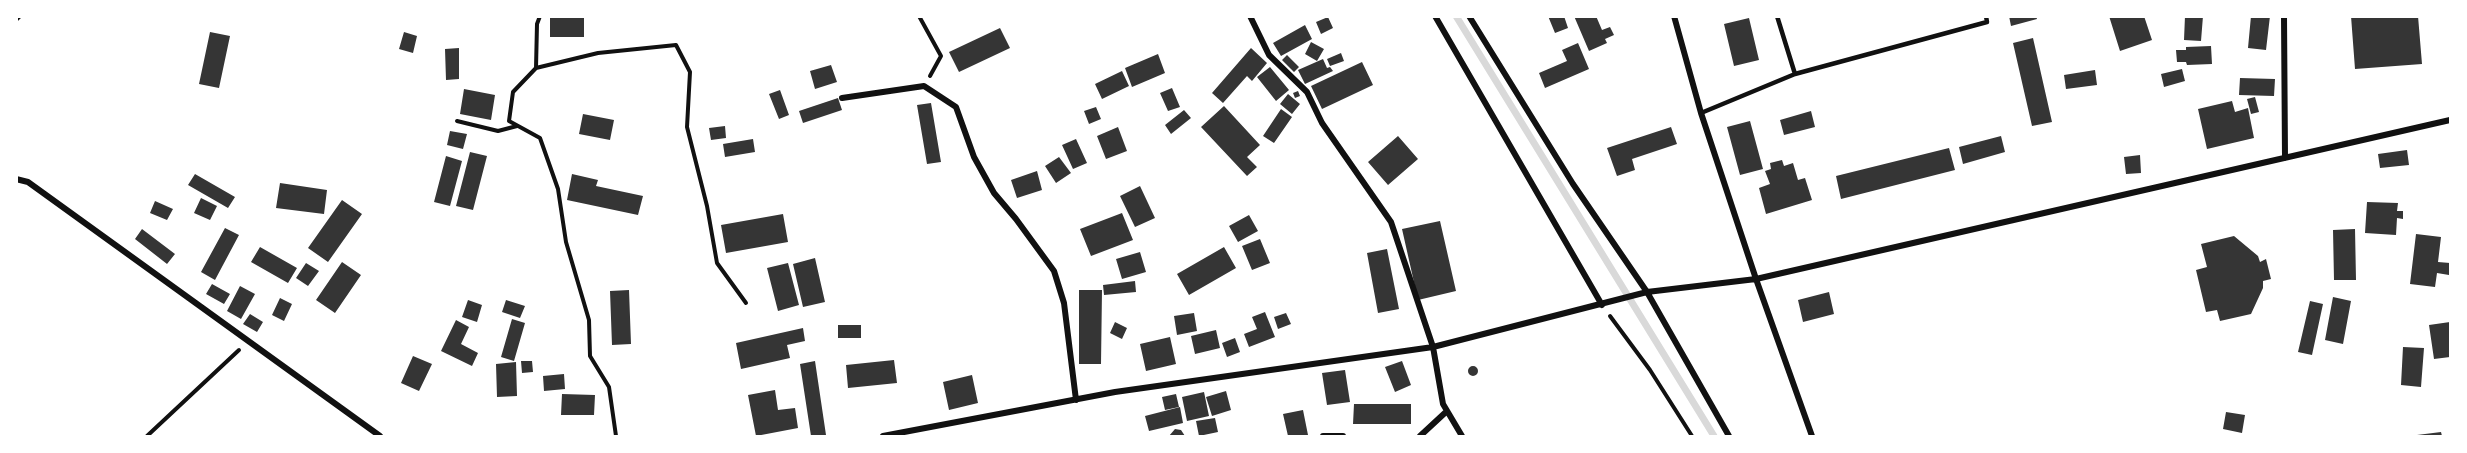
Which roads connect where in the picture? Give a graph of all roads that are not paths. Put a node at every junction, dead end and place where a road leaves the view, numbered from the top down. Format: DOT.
graph roads {
  1 [pos="1250,16"];
  2 [pos="1435,16"];
  3 [pos="1469,16"];
  4 [pos="1674,16"];
  5 [pos="1776,16"];
  6 [pos="1986,16"];
  7 [pos="2284,16"];
  8 [pos="1795,74"];
  9 [pos="842,98"];
  10 [pos="1701,113"];
  11 [pos="2451,120"];
  12 [pos="2285,158"];
  13 [pos="16,178"];
  14 [pos="1756,279"];
  15 [pos="1647,292"];
  16 [pos="1602,304"];
  17 [pos="1433,346"];
  18 [pos="1076,400"];
  19 [pos="1447,411"];
  20 [pos="380,436"];
  21 [pos="883,436"];
  22 [pos="1323,436"];
  23 [pos="1343,436"];
  24 [pos="1420,436"];
  25 [pos="1462,436"];
  26 [pos="1729,436"];
  27 [pos="1812,436"];
  1 -- 17 [label="street"];
  2 -- 16 [label="street"];
  3 -- 15 [label="street"];
  4 -- 10 [label="street"];
  5 -- 8 [label="lane"];
  6 -- 8 [label="lane"];
  7 -- 12 [label="street"];
  8 -- 10 [label="lane"];
  9 -- 18 [label="street"];
  10 -- 14 [label="street"];
  11 -- 12 [label="street"];
  12 -- 14 [label="street"];
  13 -- 20 [label="street"];
  14 -- 15 [label="street"];
  14 -- 27 [label="street"];
  15 -- 16 [label="street"];
  15 -- 26 [label="street"];
  16 -- 17 [label="street"];
  17 -- 18 [label="street"];
  17 -- 19 [label="street"];
  18 -- 21 [label="street"];
  19 -- 24 [label="street"];
  19 -- 25 [label="street"];
  22 -- 23 [label="street"];
}
